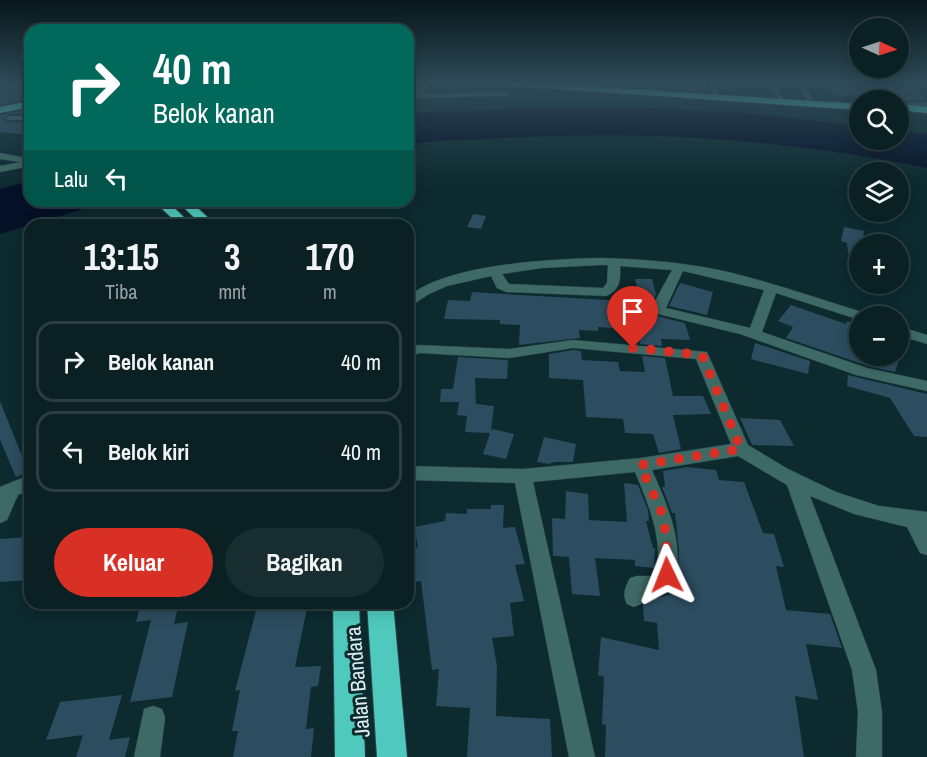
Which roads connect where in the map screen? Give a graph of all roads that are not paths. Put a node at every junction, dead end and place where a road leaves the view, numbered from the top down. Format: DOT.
graph roads {
  1 [pos="10,118"];
  2 [pos="24,118"];
  3 [pos="0,156"];
  4 [pos="24,161"];
  5 [pos="24,163"];
  6 [pos="0,169"];
  7 [pos="166,207"];
  8 [pos="190,207"];
  9 [pos="180,219"];
  10 [pos="203,219"];
  11 [pos="614,262"];
  12 [pos="679,267"];
  13 [pos="495,271"];
  14 [pos="771,288"];
  15 [pos="414,297"];
  16 [pos="849,313"];
  17 [pos="909,333"];
  18 [pos="755,334"];
  19 [pos="927,339"];
  20 [pos="414,351"];
  21 [pos="927,386"];
  22 [pos="741,449"];
  23 [pos="640,465"];
  24 [pos="414,474"];
  25 [pos="523,476"];
  26 [pos="795,482"];
  27 [pos="24,485"];
  28 [pos="5,493"];
  29 [pos="0,514"];
  30 [pos="920,520"];
  31 [pos="927,547"];
  32 [pos="634,597"];
  33 [pos="346,609"];
  34 [pos="380,609"];
  35 [pos="153,718"];
  36 [pos="147,757"];
  37 [pos="350,757"];
  38 [pos="392,757"];
  39 [pos="582,757"];
  40 [pos="869,757"];
  1 -- 2 [label="street"];
  3 -- 4 [label="street"];
  5 -- 6 [label="street"];
  7 -- 9 [label="highway"];
  8 -- 10 [label="highway"];
  11 -- 12 [label="street"];
  11 -- 13 [label="street"];
  11 -- 13 [label="street"];
  12 -- 14 [label="street"];
  12 -- 18 [label="street"];
  13 -- 15 [label="street"];
  14 -- 16 [label="street"];
  14 -- 18 [label="street"];
  17 -- 19 [label="street"];
  18 -- 21 [label="street"];
  20 -- 22 [label="street"];
  22 -- 23 [label="street"];
  22 -- 26 [label="street"];
  23 -- 25 [label="street"];
  23 -- 32 [label="street"];
  24 -- 25 [label="street"];
  25 -- 39 [label="street"];
  26 -- 30 [label="street"];
  26 -- 40 [label="street"];
  27 -- 28 [label="street"];
  28 -- 29 [label="street"];
  30 -- 31 [label="street"];
  33 -- 37 [label="highway, Jalan Bandara"];
  34 -- 38 [label="highway, Jalan Bandara"];
  35 -- 36 [label="street"];
}
